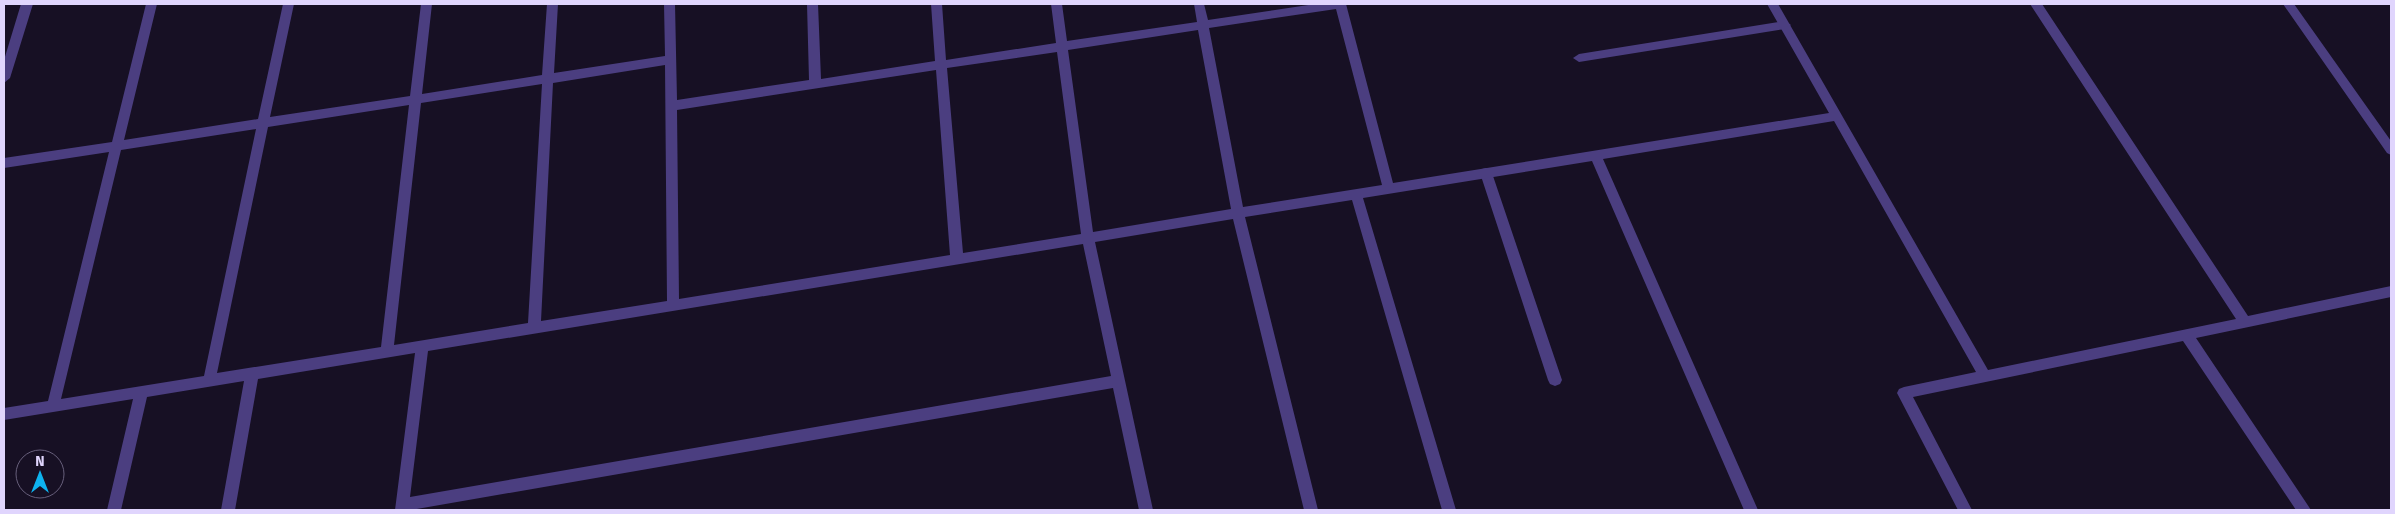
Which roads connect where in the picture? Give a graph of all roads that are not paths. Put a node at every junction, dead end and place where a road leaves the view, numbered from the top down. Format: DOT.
graph roads {
  1 [pos="27,4"];
  2 [pos="151,4"];
  3 [pos="288,4"];
  4 [pos="426,4"];
  5 [pos="552,4"];
  6 [pos="670,4"];
  7 [pos="812,4"];
  8 [pos="936,4"];
  9 [pos="1056,4"];
  10 [pos="1199,4"];
  11 [pos="1340,4"];
  12 [pos="1773,4"];
  13 [pos="2036,4"];
  14 [pos="2288,4"];
  15 [pos="1203,25"];
  16 [pos="1785,25"];
  17 [pos="1062,46"];
  18 [pos="1579,58"];
  19 [pos="670,60"];
  20 [pos="941,65"];
  21 [pos="4,78"];
  22 [pos="548,79"];
  23 [pos="814,84"];
  24 [pos="415,99"];
  25 [pos="670,106"];
  26 [pos="1837,116"];
  27 [pos="263,123"];
  28 [pos="116,146"];
  29 [pos="2391,150"];
  30 [pos="1595,155"];
  31 [pos="4,163"];
  32 [pos="1486,173"];
  33 [pos="1390,189"];
  34 [pos="1356,194"];
  35 [pos="1238,214"];
  36 [pos="1088,238"];
  37 [pos="958,259"];
  38 [pos="2391,292"];
  39 [pos="673,306"];
  40 [pos="2245,322"];
  41 [pos="534,328"];
  42 [pos="2186,334"];
  43 [pos="422,346"];
  44 [pos="387,352"];
  45 [pos="252,374"];
  46 [pos="1985,376"];
  47 [pos="1554,380"];
  48 [pos="209,381"];
  49 [pos="1118,381"];
  50 [pos="141,392"];
  51 [pos="53,406"];
  52 [pos="4,414"];
  53 [pos="402,508"];
  54 [pos="114,510"];
  55 [pos="228,510"];
  56 [pos="1146,510"];
  57 [pos="1311,510"];
  58 [pos="1449,510"];
  59 [pos="1751,510"];
  60 [pos="1965,510"];
  61 [pos="2304,510"];
  1 -- 21 [label="street"];
  2 -- 28 [label="street"];
  3 -- 27 [label="street"];
  4 -- 24 [label="street"];
  5 -- 22 [label="street"];
  6 -- 19 [label="street"];
  7 -- 23 [label="street"];
  8 -- 20 [label="street"];
  9 -- 17 [label="street"];
  10 -- 15 [label="street"];
  11 -- 15 [label="street"];
  11 -- 33 [label="street"];
  12 -- 16 [label="street"];
  13 -- 40 [label="street"];
  14 -- 29 [label="street"];
  15 -- 17 [label="street"];
  15 -- 35 [label="street"];
  16 -- 18 [label="street"];
  16 -- 26 [label="street"];
  17 -- 20 [label="street"];
  17 -- 36 [label="street"];
  19 -- 22 [label="street"];
  19 -- 25 [label="street"];
  20 -- 23 [label="street"];
  20 -- 37 [label="street"];
  22 -- 24 [label="street"];
  22 -- 41 [label="street"];
  23 -- 25 [label="street"];
  24 -- 27 [label="street"];
  24 -- 44 [label="street"];
  25 -- 39 [label="street"];
  26 -- 30 [label="street"];
  26 -- 46 [label="street"];
  27 -- 28 [label="street"];
  27 -- 48 [label="street"];
  28 -- 31 [label="street"];
  28 -- 51 [label="street"];
  30 -- 32 [label="street"];
  30 -- 59 [label="street"];
  32 -- 33 [label="street"];
  32 -- 47 [label="street"];
  33 -- 34 [label="street"];
  34 -- 35 [label="street"];
  34 -- 58 [label="street"];
  35 -- 36 [label="street"];
  35 -- 57 [label="street"];
  36 -- 37 [label="street"];
  36 -- 49 [label="street"];
  37 -- 39 [label="street"];
  38 -- 40 [label="street"];
  39 -- 41 [label="street"];
  40 -- 42 [label="street"];
  41 -- 43 [label="street"];
  42 -- 46 [label="street"];
  42 -- 61 [label="street"];
  43 -- 44 [label="street"];
  43 -- 53 [label="street"];
  44 -- 45 [label="street"];
  45 -- 48 [label="street"];
  45 -- 55 [label="street"];
  46 -- 60 [label="street"];
  48 -- 50 [label="street"];
  49 -- 53 [label="street"];
  49 -- 56 [label="street"];
  50 -- 51 [label="street"];
  50 -- 54 [label="street"];
  51 -- 52 [label="street"];
}
